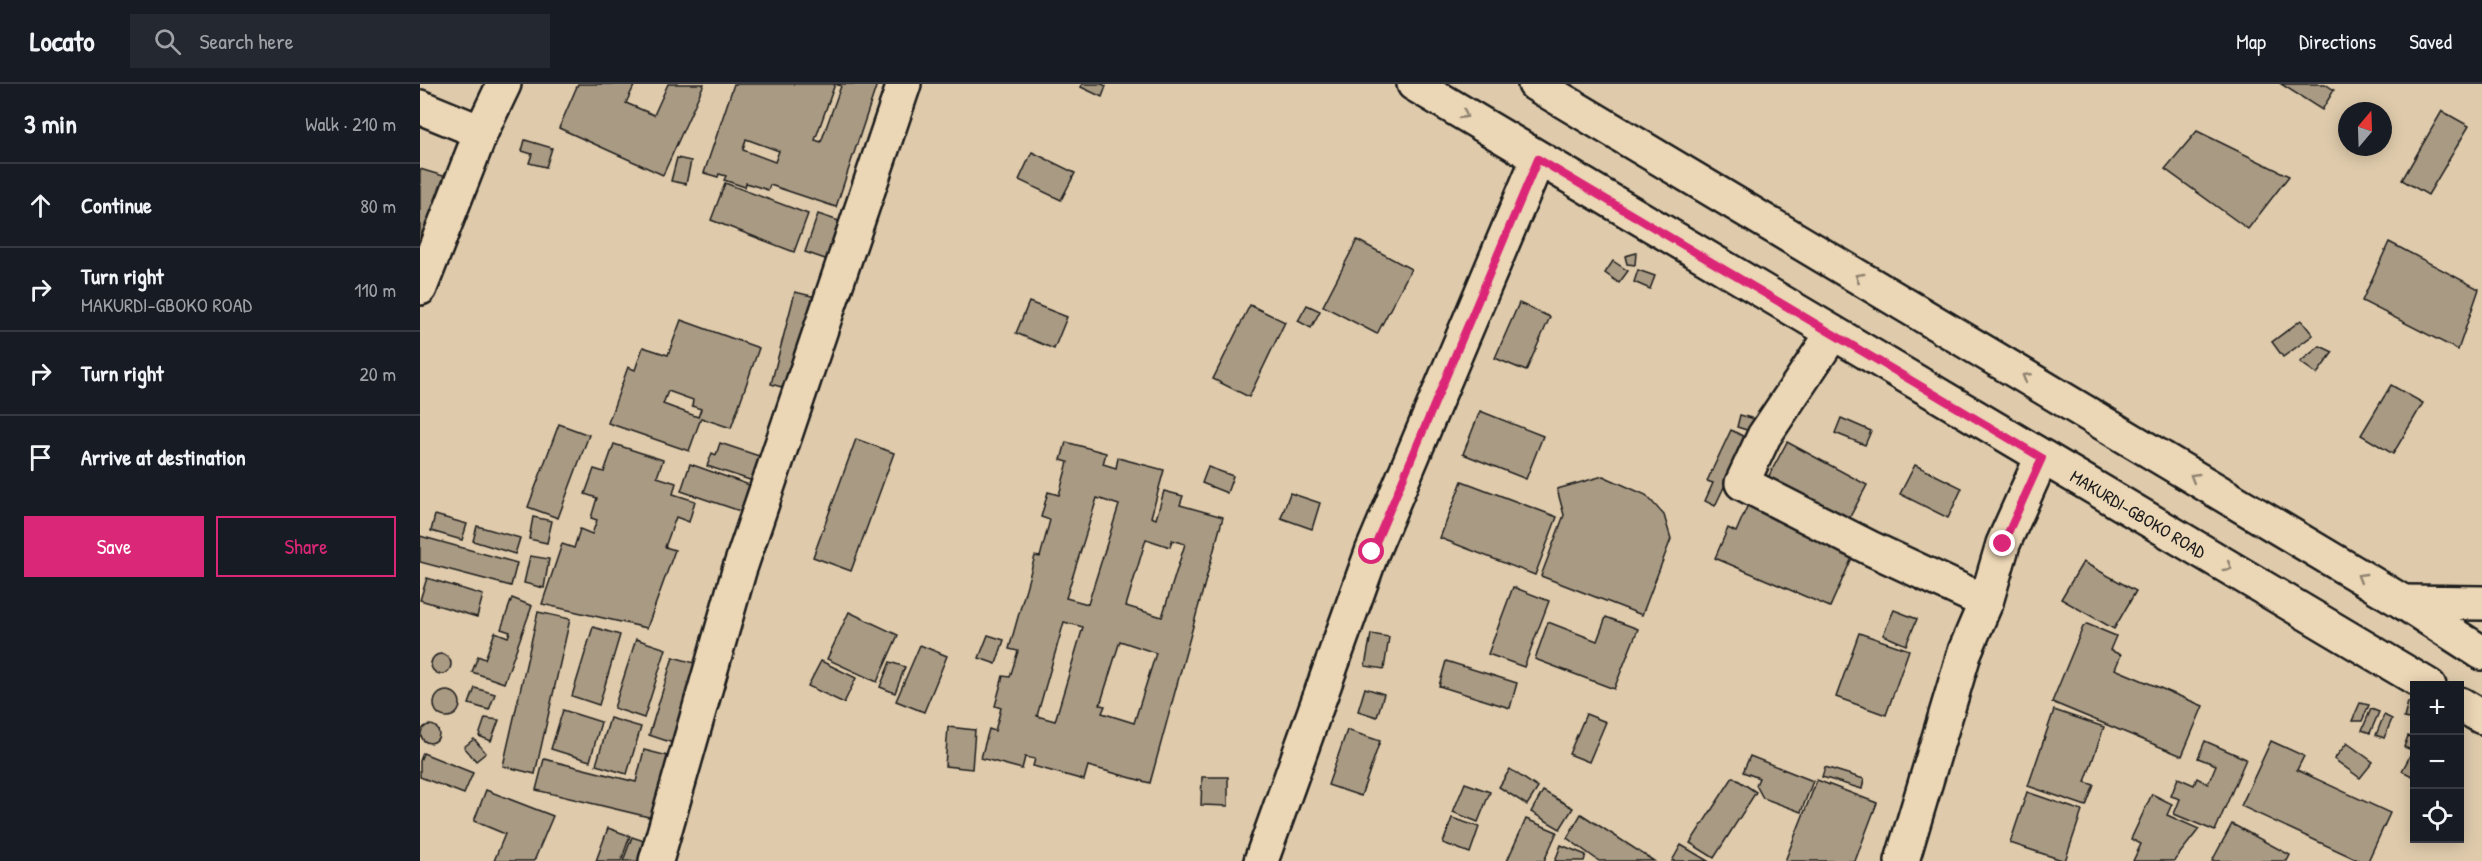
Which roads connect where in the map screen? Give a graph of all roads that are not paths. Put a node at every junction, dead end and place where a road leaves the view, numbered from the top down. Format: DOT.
graph roads {
  1 [pos="504,84"];
  2 [pos="904,84"];
  3 [pos="1414,84"];
  4 [pos="1535,84"];
  5 [pos="420,107"];
  6 [pos="482,132"];
  7 [pos="1538,159"];
  8 [pos="420,288"];
  9 [pos="1833,333"];
  10 [pos="2042,458"];
  11 [pos="1986,602"];
  12 [pos="2403,602"];
  13 [pos="2482,603"];
  14 [pos="2482,653"];
  15 [pos="2420,681"];
  16 [pos="2464,706"];
  17 [pos="2482,717"];
  18 [pos="656,861"];
  19 [pos="1261,861"];
  20 [pos="1902,861"];
  1 -- 6 [label="main road"];
  2 -- 18 [label="main road"];
  3 -- 7 [label="main road, MAKURDI-GBOKO ROAD, one-way"];
  12 -- 4 [label="main road, one-way"];
  5 -- 6 [label="main road"];
  6 -- 8 [label="main road"];
  7 -- 9 [label="main road, MAKURDI-GBOKO ROAD"];
  7 -- 19 [label="main road"];
  9 -- 10 [label="main road, MAKURDI-GBOKO ROAD"];
  9 -- 11 [label="main road"];
  10 -- 11 [label="main road"];
  10 -- 15 [label="main road, MAKURDI-GBOKO ROAD, one-way"];
  11 -- 20 [label="main road"];
  12 -- 13 [label="main road"];
  12 -- 14 [label="main road"];
  16 -- 17 [label="main road"];
}
